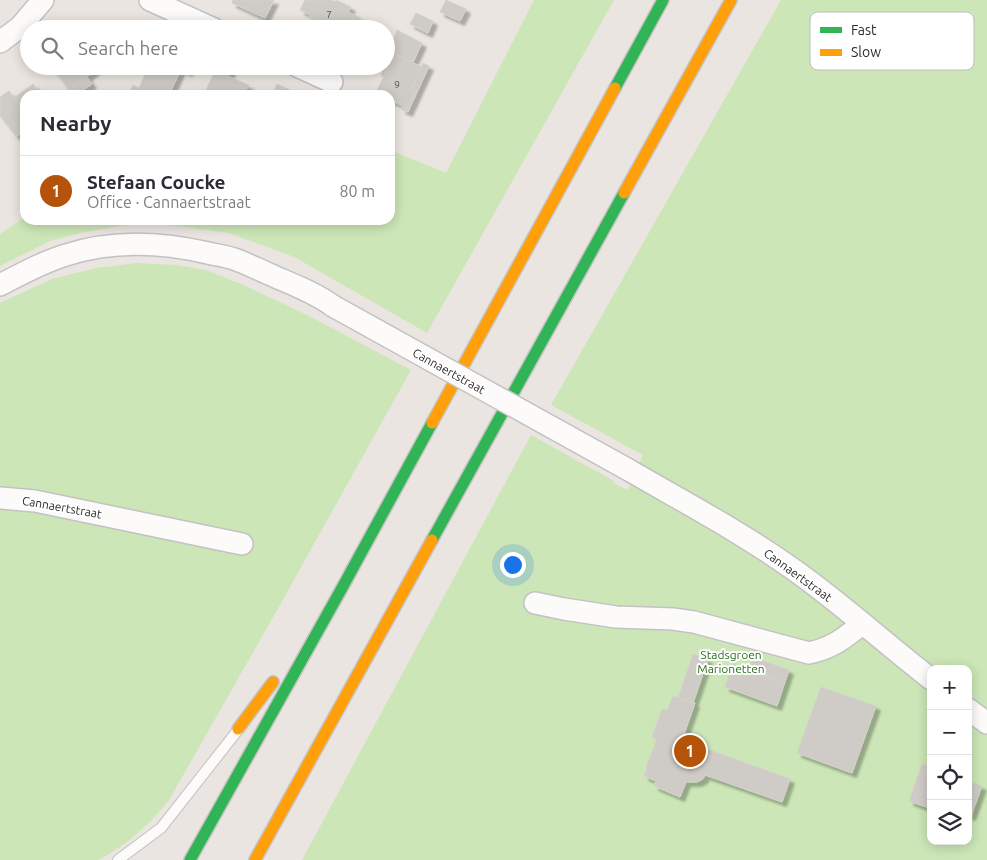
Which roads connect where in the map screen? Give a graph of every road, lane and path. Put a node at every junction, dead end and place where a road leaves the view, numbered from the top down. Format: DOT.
graph roads {
  1 [pos="43,0"];
  2 [pos="150,0"];
  3 [pos="663,0"];
  4 [pos="731,0"];
  5 [pos="26,20"];
  6 [pos="194,20"];
  7 [pos="20,27"];
  8 [pos="0,42"];
  9 [pos="317,75"];
  10 [pos="332,82"];
  11 [pos="0,285"];
  12 [pos="0,498"];
  13 [pos="242,544"];
  14 [pos="342,588"];
  15 [pos="535,602"];
  16 [pos="862,624"];
  17 [pos="290,659"];
  18 [pos="278,674"];
  19 [pos="927,676"];
  20 [pos="969,710"];
  21 [pos="987,723"];
  22 [pos="238,729"];
  23 [pos="313,758"];
  24 [pos="293,813"];
  25 [pos="118,860"];
  26 [pos="190,860"];
  27 [pos="255,860"];
  1 -- 5 [label="street"];
  2 -- 6 [label="street"];
  3 -- 14 [label="highway"];
  4 -- 23 [label="highway"];
  7 -- 8 [label="street"];
  9 -- 10 [label="street"];
  11 -- 16 [label="street, Cannaertstraat, bridge"];
  12 -- 13 [label="street, Cannaertstraat"];
  14 -- 17 [label="highway"];
  14 -- 26 [label="highway"];
  15 -- 16 [label="street"];
  16 -- 19 [label="street, Cannaertstraat"];
  18 -- 22 [label="highway"];
  20 -- 21 [label="street"];
  22 -- 25 [label="lane"];
  23 -- 24 [label="highway"];
  23 -- 27 [label="highway"];
}
